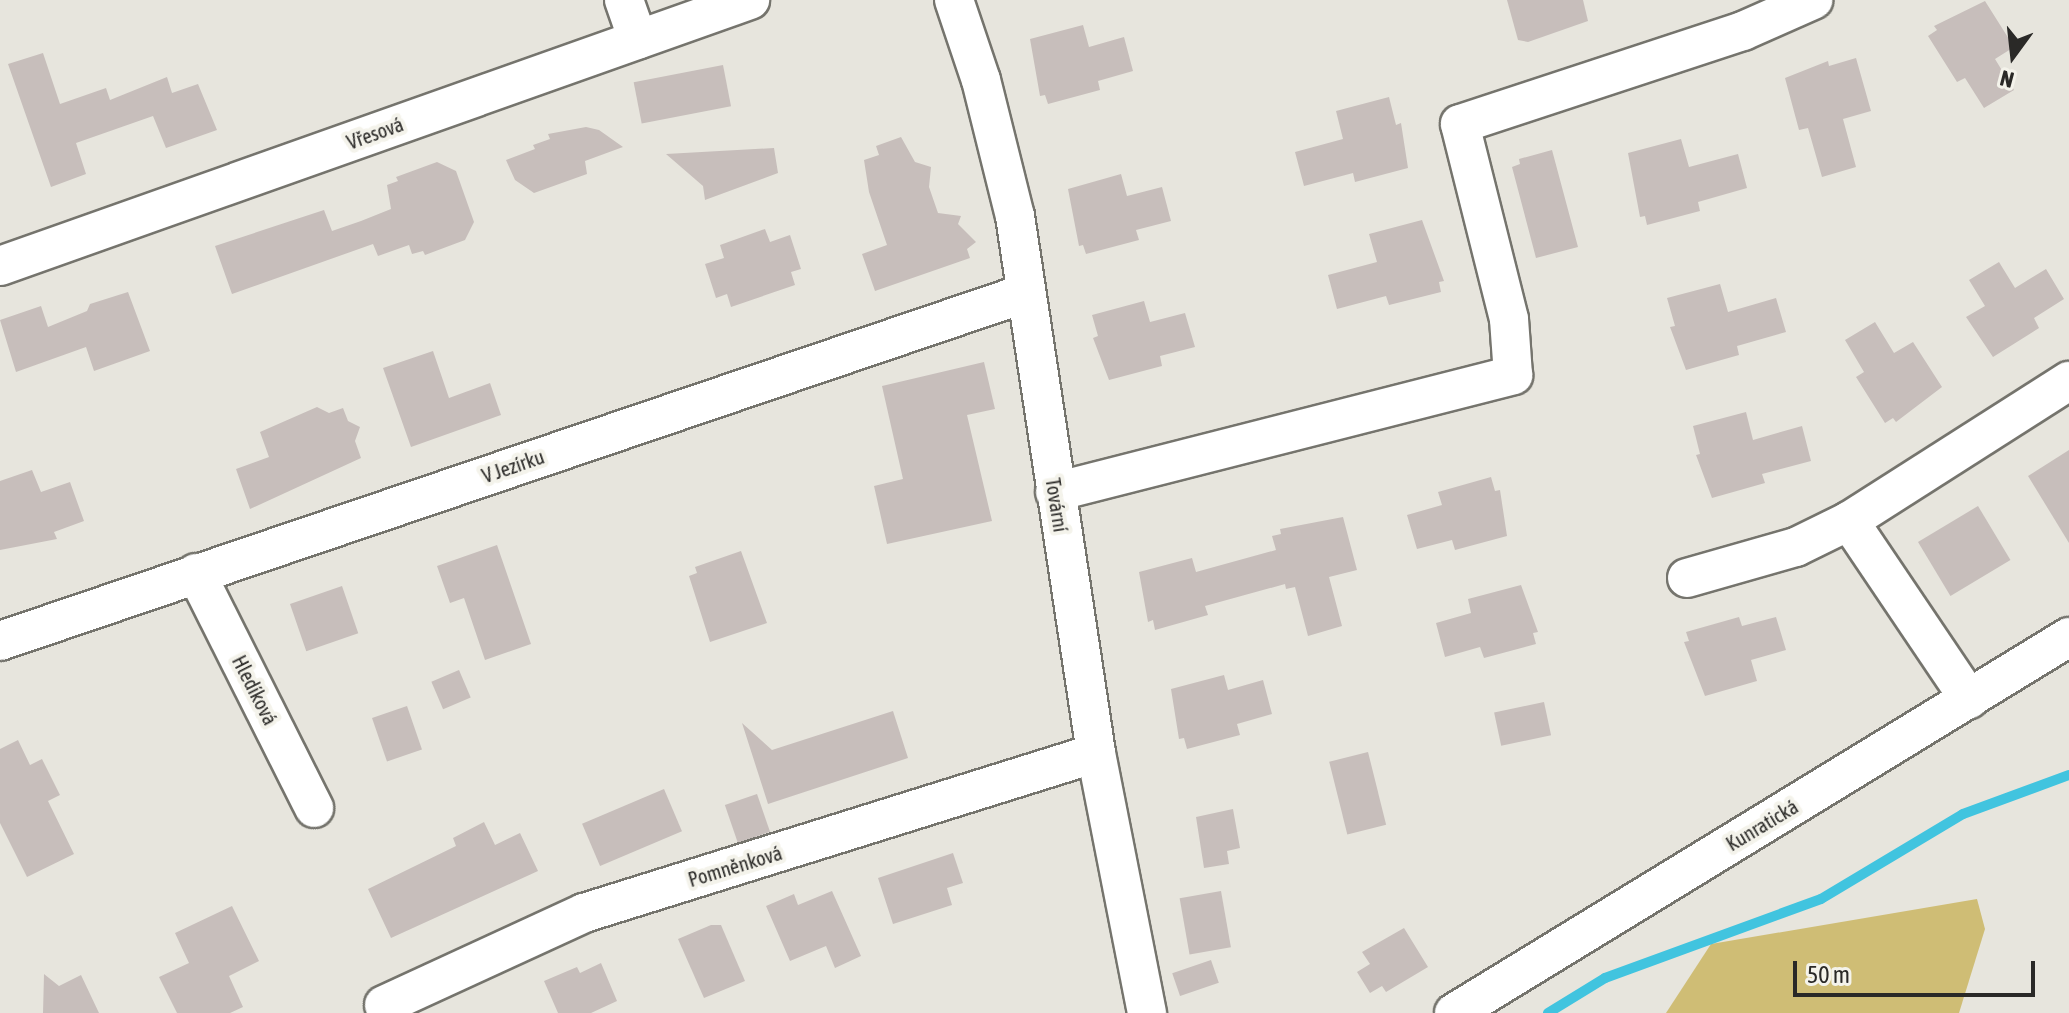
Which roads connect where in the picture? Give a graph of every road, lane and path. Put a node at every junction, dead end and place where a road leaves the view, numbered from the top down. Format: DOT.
graph roads {
  1 [pos="624,0"];
  2 [pos="750,0"];
  3 [pos="954,0"];
  4 [pos="1813,0"];
  5 [pos="638,40"];
  6 [pos="0,266"];
  7 [pos="1026,293"];
  8 [pos="2069,381"];
  9 [pos="1055,492"];
  10 [pos="1849,521"];
  11 [pos="196,573"];
  12 [pos="1687,578"];
  13 [pos="2069,637"];
  14 [pos="0,641"];
  15 [pos="1969,699"];
  16 [pos="1096,753"];
  17 [pos="314,808"];
  18 [pos="384,1005"];
  19 [pos="1147,1013"];
  20 [pos="1454,1013"];
  1 -- 5 [label="street"];
  2 -- 5 [label="street, Vřesová"];
  3 -- 7 [label="street, Tovární"];
  4 -- 9 [label="street"];
  5 -- 6 [label="street, Vřesová"];
  7 -- 9 [label="street, Tovární"];
  7 -- 11 [label="street, V Jezírku"];
  8 -- 10 [label="street"];
  9 -- 16 [label="street, Tovární"];
  10 -- 12 [label="street"];
  10 -- 15 [label="street"];
  11 -- 14 [label="street, V Jezírku"];
  11 -- 17 [label="street, Hledíková"];
  13 -- 15 [label="street, Kunratická"];
  15 -- 20 [label="street, Kunratická"];
  16 -- 18 [label="street, Pomněnková"];
  16 -- 19 [label="street, Tovární"];
}
